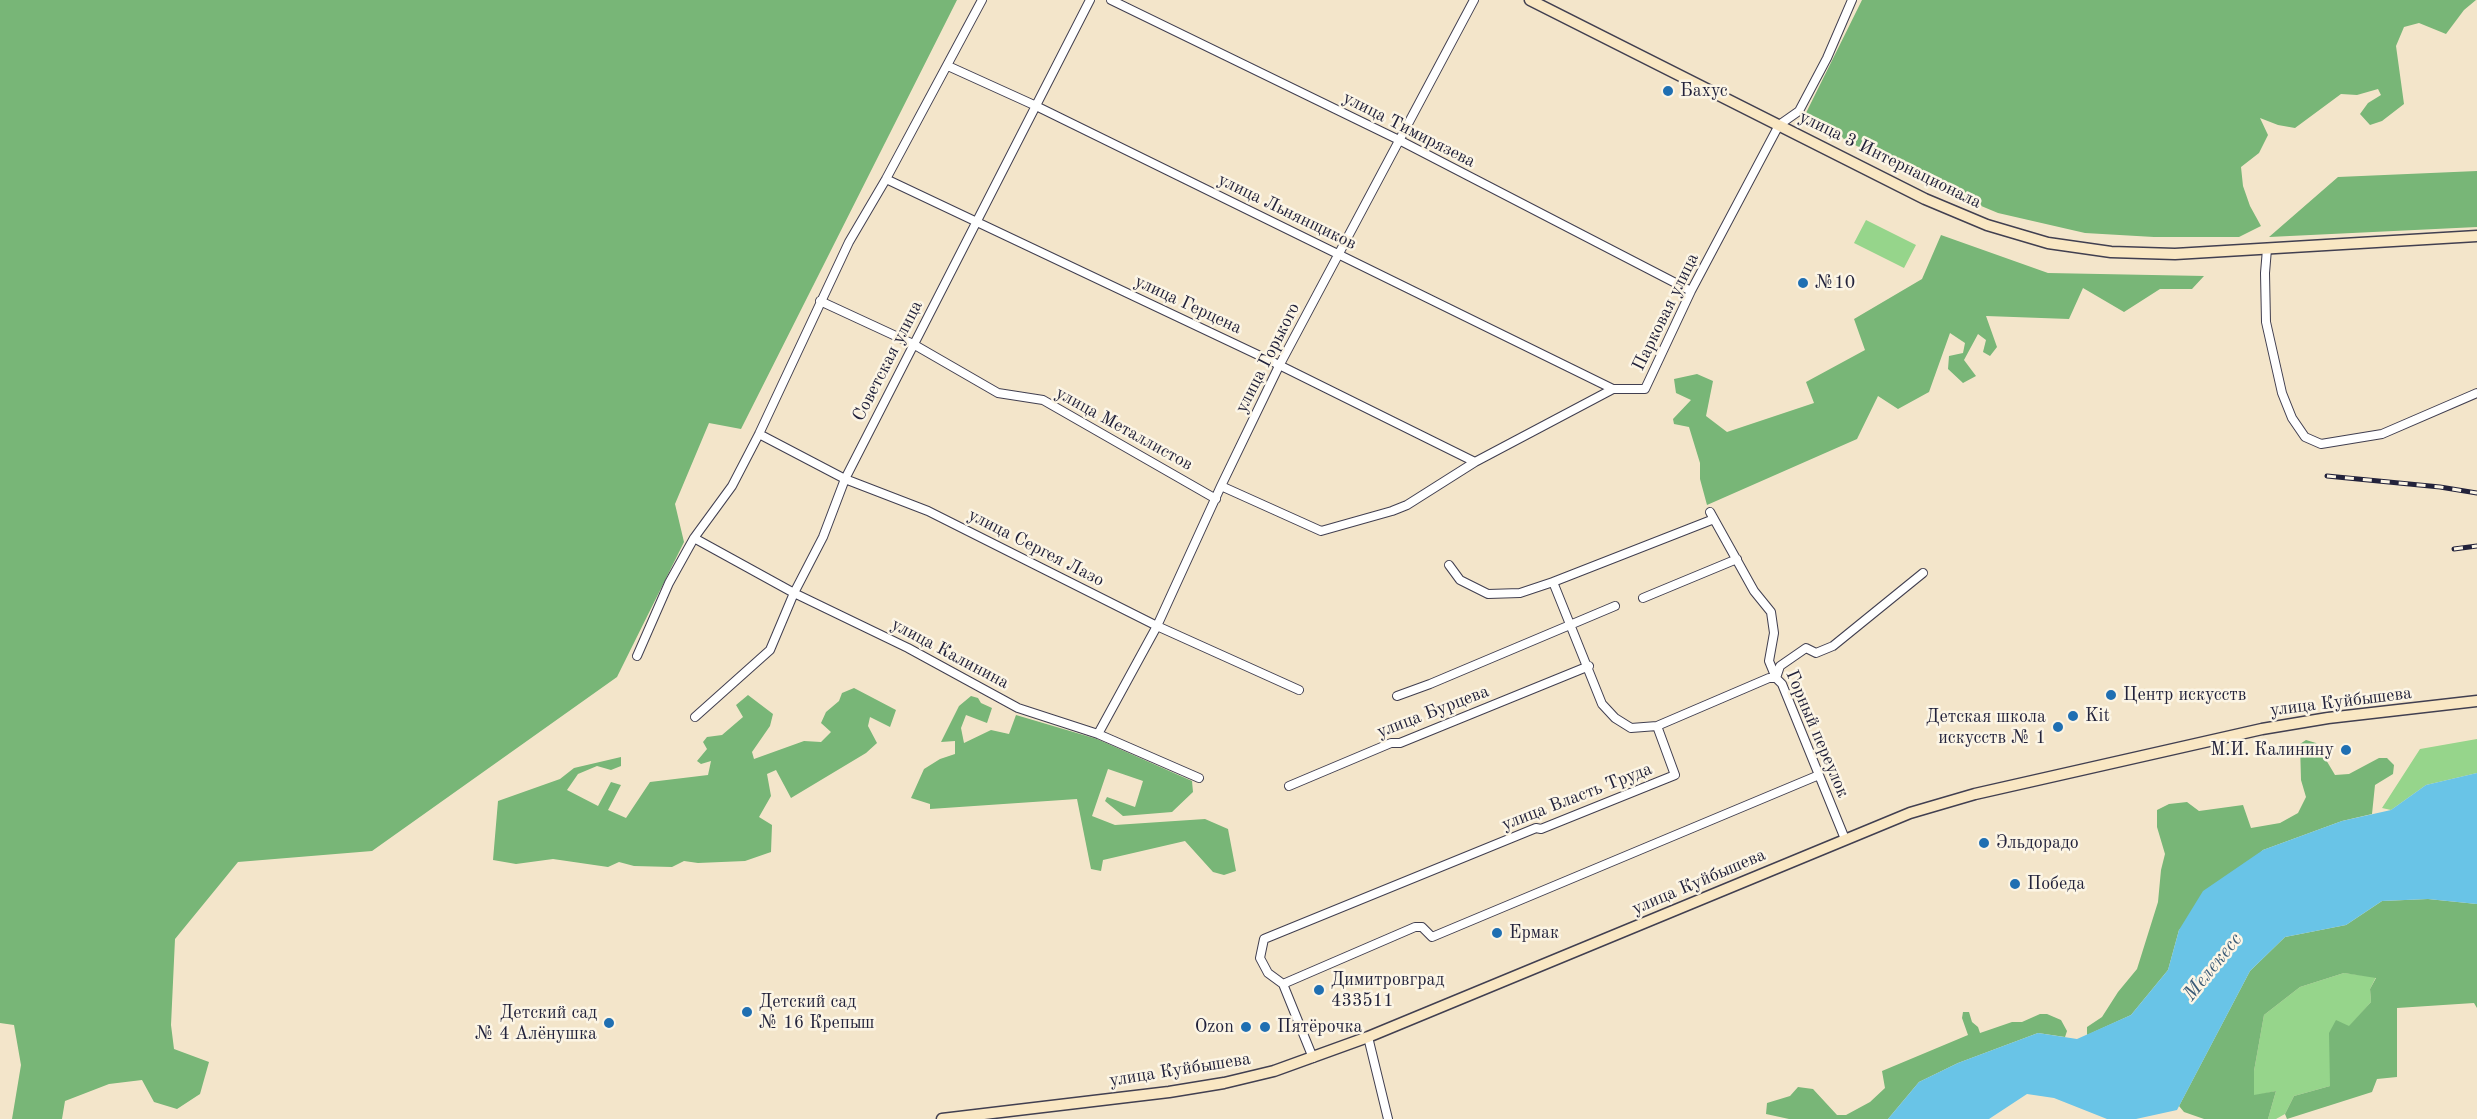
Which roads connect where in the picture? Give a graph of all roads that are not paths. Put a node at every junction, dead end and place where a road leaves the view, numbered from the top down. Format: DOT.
graph roads {
  1 [pos="982,0"];
  2 [pos="1090,0"];
  3 [pos="1111,0"];
  4 [pos="1474,0"];
  5 [pos="1530,0"];
  6 [pos="1852,0"];
  7 [pos="948,66"];
  8 [pos="1034,105"];
  9 [pos="1779,125"];
  10 [pos="1399,140"];
  11 [pos="886,179"];
  12 [pos="977,221"];
  13 [pos="2477,236"];
  14 [pos="2267,249"];
  15 [pos="1340,255"];
  16 [pos="1691,291"];
  17 [pos="820,301"];
  18 [pos="913,344"];
  19 [pos="1280,366"];
  20 [pos="1613,389"];
  21 [pos="2477,393"];
  22 [pos="759,434"];
  23 [pos="1475,462"];
  24 [pos="845,479"];
  25 [pos="1221,486"];
  26 [pos="1216,499"];
  27 [pos="694,538"];
  28 [pos="1737,560"];
  29 [pos="1449,565"];
  30 [pos="1923,573"];
  31 [pos="1553,582"];
  32 [pos="794,593"];
  33 [pos="1643,598"];
  34 [pos="1615,606"];
  35 [pos="1570,624"];
  36 [pos="1157,626"];
  37 [pos="637,656"];
  38 [pos="1589,666"];
  39 [pos="1776,678"];
  40 [pos="1299,690"];
  41 [pos="1397,696"];
  42 [pos="2477,701"];
  43 [pos="695,717"];
  44 [pos="1657,726"];
  45 [pos="1098,734"];
  46 [pos="1819,775"];
  47 [pos="1199,778"];
  48 [pos="1289,786"];
  49 [pos="1845,839"];
  50 [pos="1283,984"];
  51 [pos="1368,1037"];
  52 [pos="1313,1058"];
  53 [pos="942,1119"];
  54 [pos="1388,1119"];
  1 -- 7 [label="street"];
  2 -- 8 [label="street, Советская улица"];
  3 -- 10 [label="street, улица Тимирязева"];
  4 -- 10 [label="street, улица Горького"];
  5 -- 9 [label="main road, улица 3 Интернационала"];
  6 -- 9 [label="street, Парковая улица"];
  7 -- 8 [label="street, улица Льнянщиков"];
  7 -- 11 [label="street"];
  8 -- 12 [label="street, Советская улица"];
  8 -- 15 [label="street, улица Льнянщиков"];
  9 -- 14 [label="main road, улица 3 Интернационала"];
  9 -- 16 [label="street, Парковая улица"];
  10 -- 15 [label="street, улица Горького"];
  10 -- 16 [label="street, улица Тимирязева"];
  11 -- 12 [label="street, улица Герцена"];
  11 -- 17 [label="street"];
  12 -- 18 [label="street, Советская улица"];
  12 -- 19 [label="street, улица Герцена"];
  13 -- 14 [label="main road, улица 3 Интернационала"];
  14 -- 21 [label="street"];
  15 -- 19 [label="street, улица Горького"];
  15 -- 20 [label="street, улица Льнянщиков"];
  16 -- 20 [label="street, Парковая улица"];
  17 -- 18 [label="street, улица Металлистов"];
  17 -- 22 [label="street"];
  18 -- 24 [label="street, Советская улица"];
  18 -- 26 [label="street, улица Металлистов"];
  19 -- 23 [label="street, улица Герцена"];
  19 -- 25 [label="street, улица Горького"];
  20 -- 23 [label="street, Парковая улица"];
  22 -- 24 [label="street, улица Сергея Лазо"];
  22 -- 27 [label="street"];
  23 -- 25 [label="street, Парковая улица"];
  24 -- 32 [label="street, Советская улица"];
  24 -- 36 [label="street, улица Сергея Лазо"];
  25 -- 26 [label="street, улица Горького"];
  26 -- 36 [label="street, улица Горького"];
  27 -- 32 [label="street, улица Калинина"];
  27 -- 37 [label="street"];
  28 -- 31 [label="street, Горный переулок"];
  28 -- 33 [label="street"];
  28 -- 39 [label="street, Горный переулок"];
  29 -- 31 [label="street"];
  30 -- 39 [label="street"];
  31 -- 35 [label="street"];
  32 -- 43 [label="street, Советская улица"];
  32 -- 45 [label="street, улица Калинина"];
  34 -- 35 [label="street, улица Бурцева"];
  35 -- 38 [label="street"];
  35 -- 41 [label="street, улица Бурцева"];
  36 -- 40 [label="street, улица Сергея Лазо"];
  36 -- 45 [label="street, улица Горького"];
  38 -- 44 [label="street"];
  38 -- 48 [label="street, улица Бурцева"];
  39 -- 44 [label="street"];
  39 -- 46 [label="street, Горный переулок"];
  42 -- 49 [label="main road, улица Куйбышева"];
  44 -- 50 [label="street, улица Власть Труда"];
  45 -- 47 [label="street, улица Калинина"];
  46 -- 49 [label="street, Горный переулок"];
  46 -- 50 [label="street"];
  49 -- 51 [label="main road, улица Куйбышева"];
  50 -- 52 [label="street"];
  51 -- 52 [label="main road, улица Куйбышева"];
  51 -- 54 [label="street"];
  52 -- 53 [label="main road, улица Куйбышева"];
}
